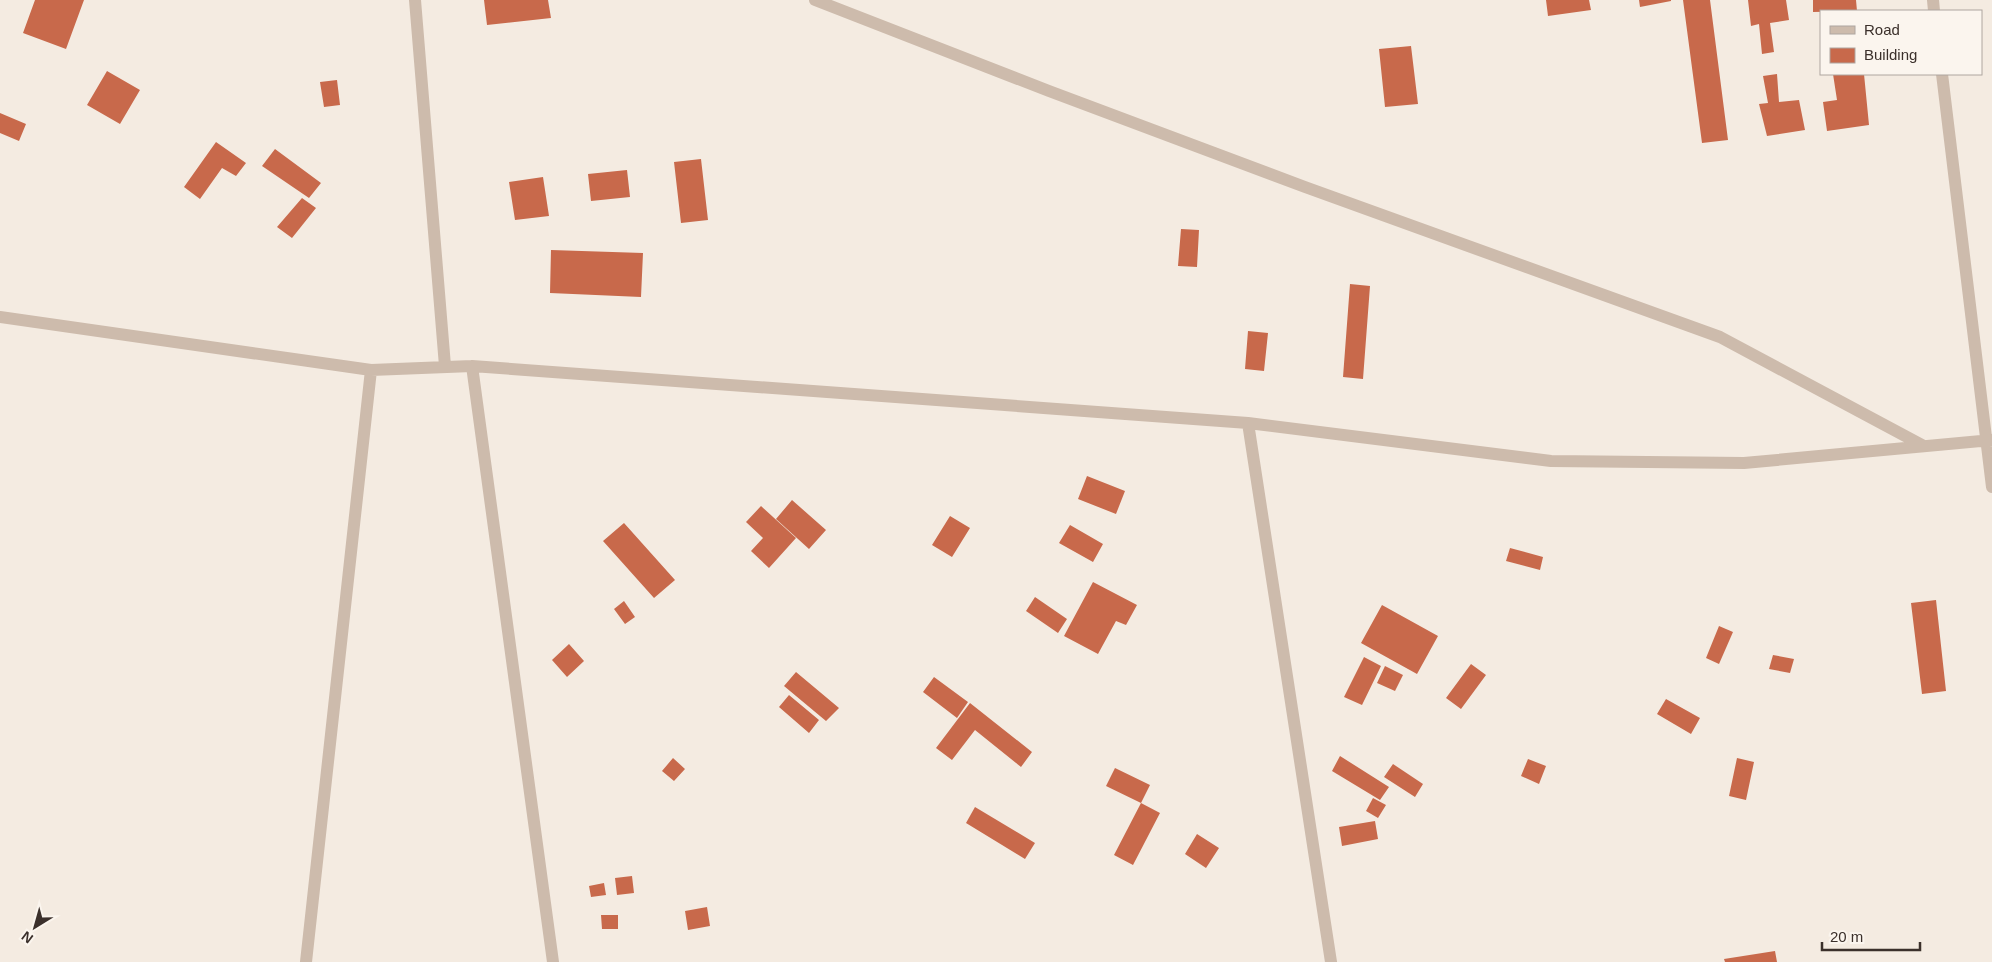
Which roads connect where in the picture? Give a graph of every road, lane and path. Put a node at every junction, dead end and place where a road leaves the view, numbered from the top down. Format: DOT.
graph roads {
  1 [pos="415,0"];
  2 [pos="815,0"];
  3 [pos="1942,75"];
  4 [pos="0,317"];
  5 [pos="445,366"];
  6 [pos="472,366"];
  7 [pos="371,370"];
  8 [pos="1248,423"];
  9 [pos="1989,441"];
  10 [pos="1922,445"];
  11 [pos="1992,486"];
  12 [pos="306,962"];
  13 [pos="553,962"];
  14 [pos="1330,962"];
  1 -- 5 [label="street"];
  2 -- 10 [label="street"];
  3 -- 9 [label="street"];
  4 -- 7 [label="street"];
  5 -- 6 [label="street"];
  5 -- 7 [label="street"];
  6 -- 8 [label="street"];
  6 -- 13 [label="street"];
  7 -- 12 [label="street"];
  8 -- 10 [label="street"];
  8 -- 14 [label="street"];
  9 -- 10 [label="street"];
  9 -- 11 [label="street"];
}
